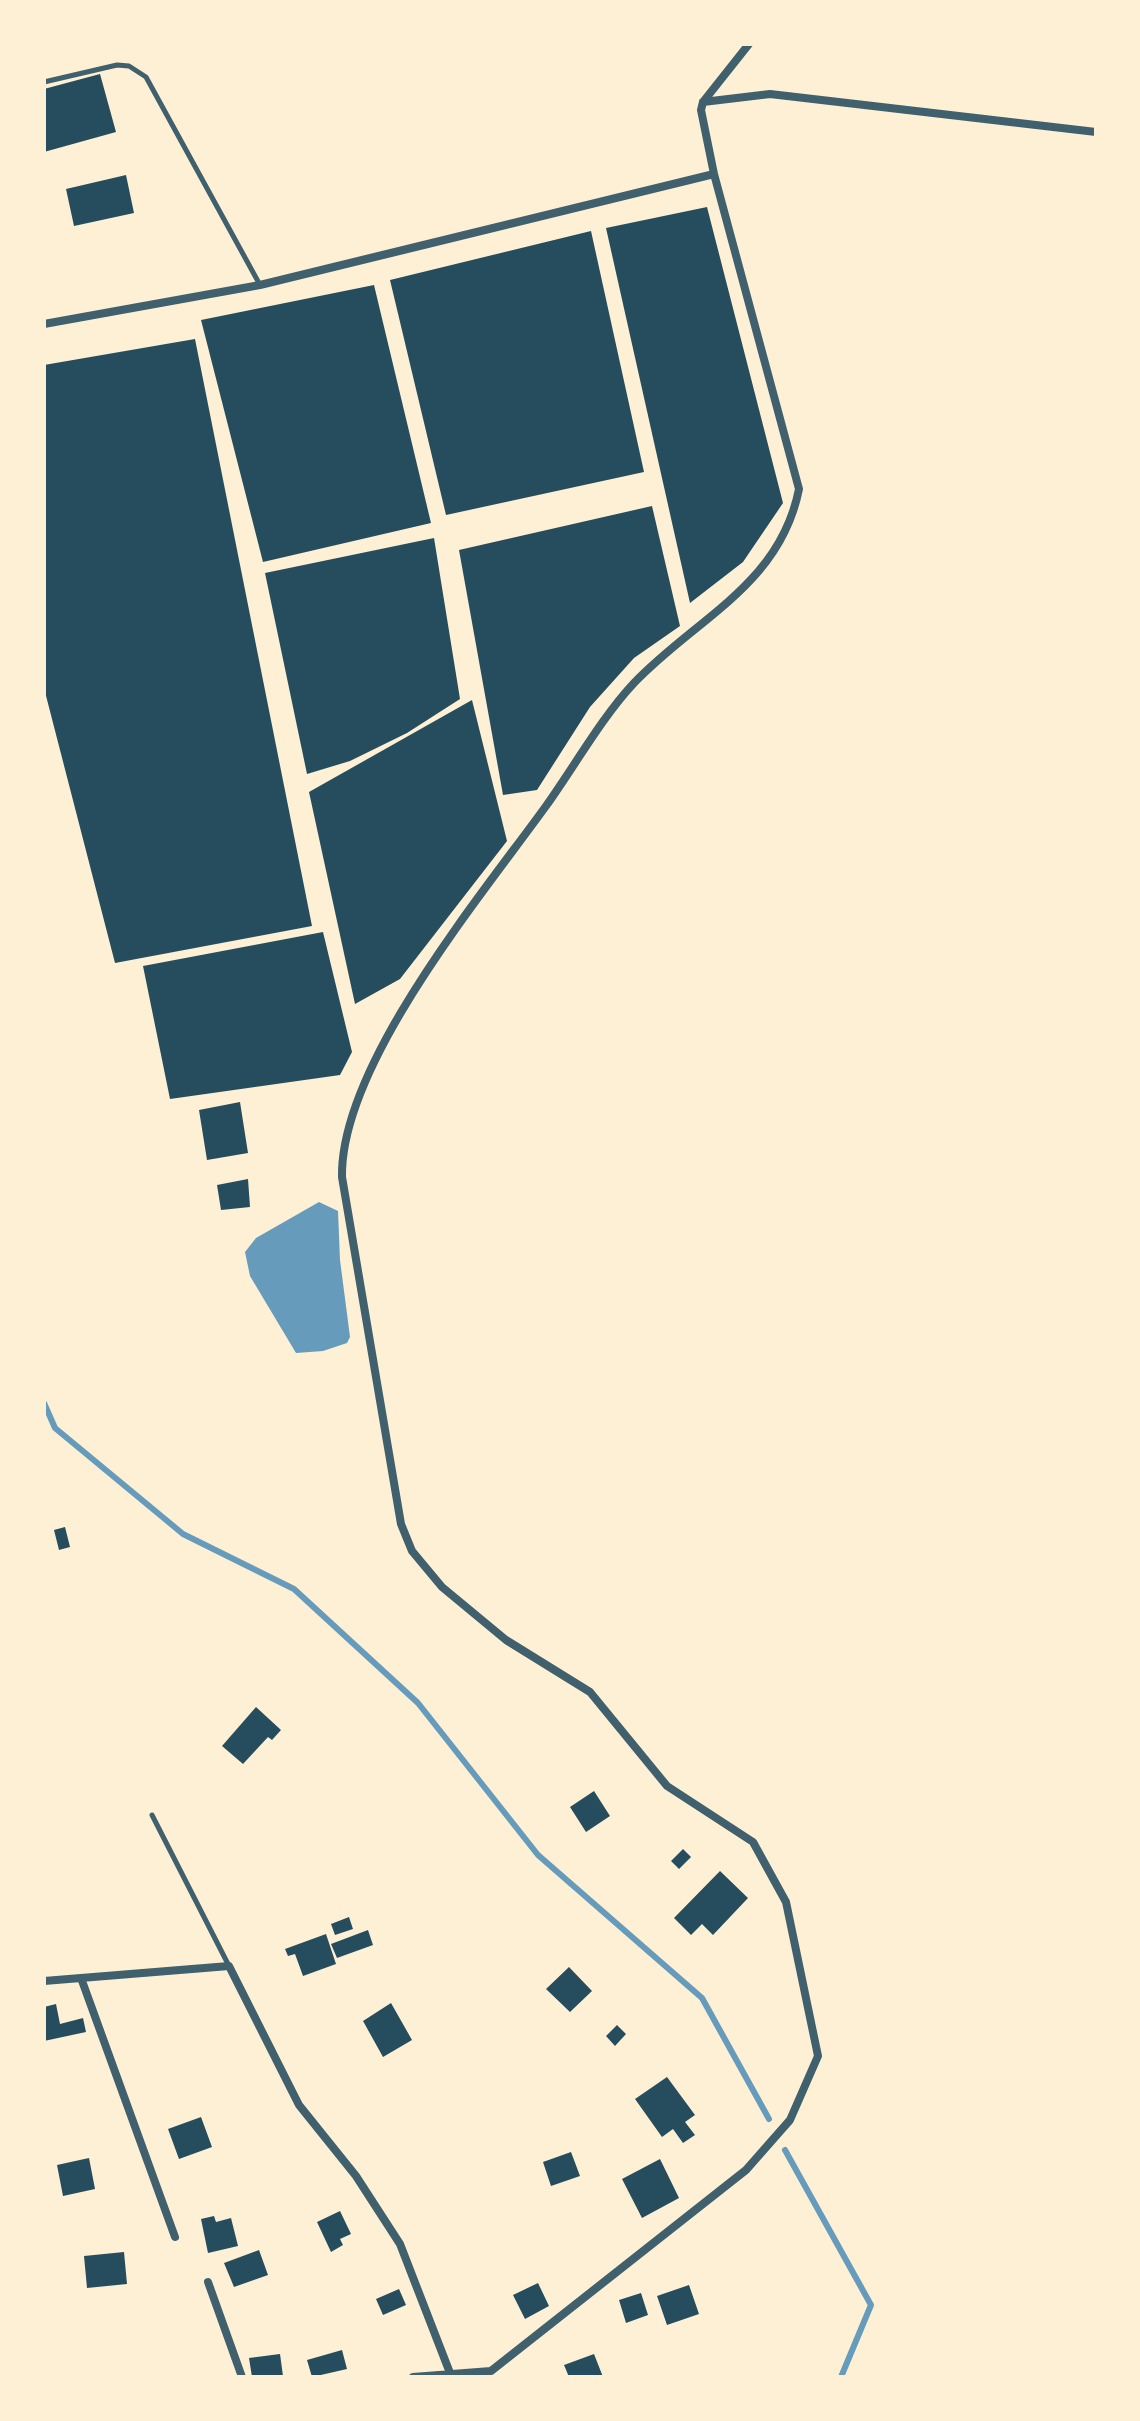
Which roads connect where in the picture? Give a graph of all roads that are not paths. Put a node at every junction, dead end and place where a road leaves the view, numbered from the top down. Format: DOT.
graph roads {
  1 [pos="749,44"];
  2 [pos="44,82"];
  3 [pos="703,102"];
  4 [pos="1096,132"];
  5 [pos="714,174"];
  6 [pos="260,285"];
  7 [pos="44,324"];
  8 [pos="152,1815"];
  9 [pos="229,1966"];
  10 [pos="81,1978"];
  11 [pos="44,1981"];
  12 [pos="175,2237"];
  13 [pos="208,2282"];
  14 [pos="450,2373"];
  15 [pos="488,2374"];
  16 [pos="242,2377"];
  17 [pos="413,2377"];
  1 -- 3 [label="street"];
  2 -- 6 [label="lane"];
  3 -- 4 [label="street"];
  3 -- 5 [label="street"];
  5 -- 6 [label="street"];
  5 -- 15 [label="street"];
  6 -- 7 [label="street"];
  8 -- 9 [label="lane"];
  9 -- 10 [label="street"];
  9 -- 14 [label="street"];
  10 -- 11 [label="street"];
  10 -- 12 [label="street"];
  13 -- 16 [label="street"];
  14 -- 15 [label="street"];
  14 -- 17 [label="street"];
}
